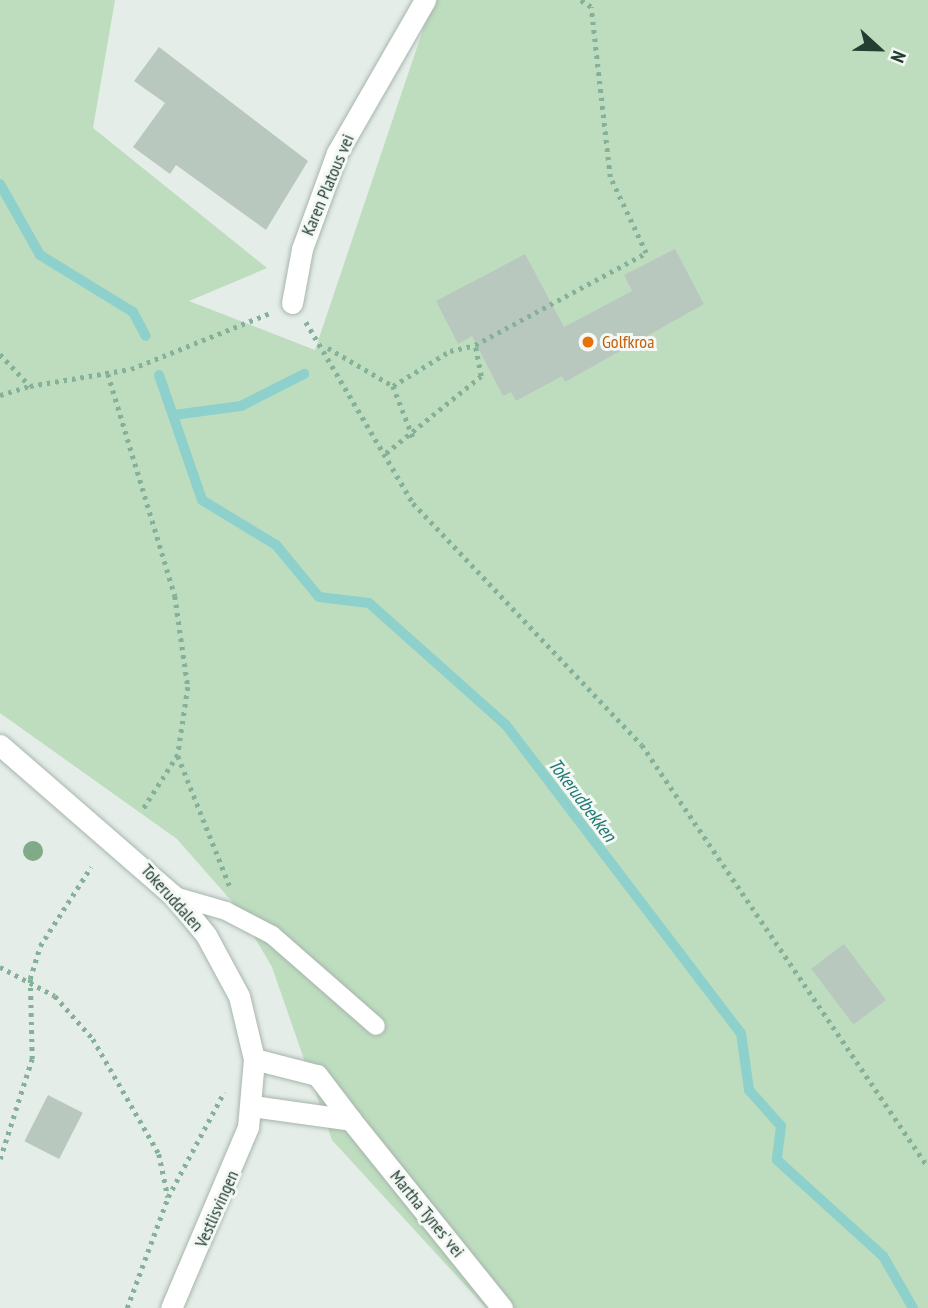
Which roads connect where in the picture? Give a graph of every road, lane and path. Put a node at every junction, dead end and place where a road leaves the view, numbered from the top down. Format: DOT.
graph roads {
  1 [pos="425,0"];
  2 [pos="580,0"];
  3 [pos="292,303"];
  4 [pos="475,345"];
  5 [pos="327,348"];
  6 [pos="0,354"];
  7 [pos="108,374"];
  8 [pos="30,386"];
  9 [pos="393,386"];
  10 [pos="0,395"];
  11 [pos="413,437"];
  12 [pos="386,453"];
  13 [pos="0,744"];
  14 [pos="177,755"];
  15 [pos="142,811"];
  16 [pos="90,867"];
  17 [pos="174,896"];
  18 [pos="253,923"];
  19 [pos="0,967"];
  20 [pos="30,979"];
  21 [pos="376,1026"];
  22 [pos="254,1059"];
  23 [pos="229,1082"];
  24 [pos="252,1106"];
  25 [pos="351,1120"];
  26 [pos="0,1159"];
  27 [pos="928,1167"];
  28 [pos="168,1197"];
  29 [pos="127,1308"];
  30 [pos="171,1308"];
  31 [pos="502,1308"];
  1 -- 3 [label="street, Karen Platous vei"];
  2 -- 4 [label="path"];
  3 -- 5 [label="path"];
  3 -- 7 [label="path"];
  4 -- 9 [label="path"];
  4 -- 11 [label="path"];
  5 -- 9 [label="path"];
  5 -- 12 [label="path"];
  6 -- 8 [label="path"];
  7 -- 8 [label="path"];
  7 -- 14 [label="path"];
  8 -- 10 [label="path"];
  9 -- 11 [label="path"];
  11 -- 12 [label="path"];
  12 -- 27 [label="path"];
  13 -- 17 [label="street, Tokeruddalen"];
  14 -- 15 [label="path"];
  14 -- 18 [label="path"];
  16 -- 20 [label="path"];
  17 -- 18 [label="lane"];
  17 -- 22 [label="street, Tokeruddalen"];
  18 -- 21 [label="lane"];
  19 -- 20 [label="path"];
  20 -- 26 [label="path"];
  20 -- 28 [label="path"];
  22 -- 24 [label="street, Tokeruddalen"];
  22 -- 25 [label="street, Martha Tynes' vei"];
  23 -- 28 [label="path"];
  24 -- 25 [label="street"];
  24 -- 30 [label="street, Vestlisvingen"];
  25 -- 31 [label="street, Martha Tynes' vei"];
  28 -- 29 [label="path"];
}
